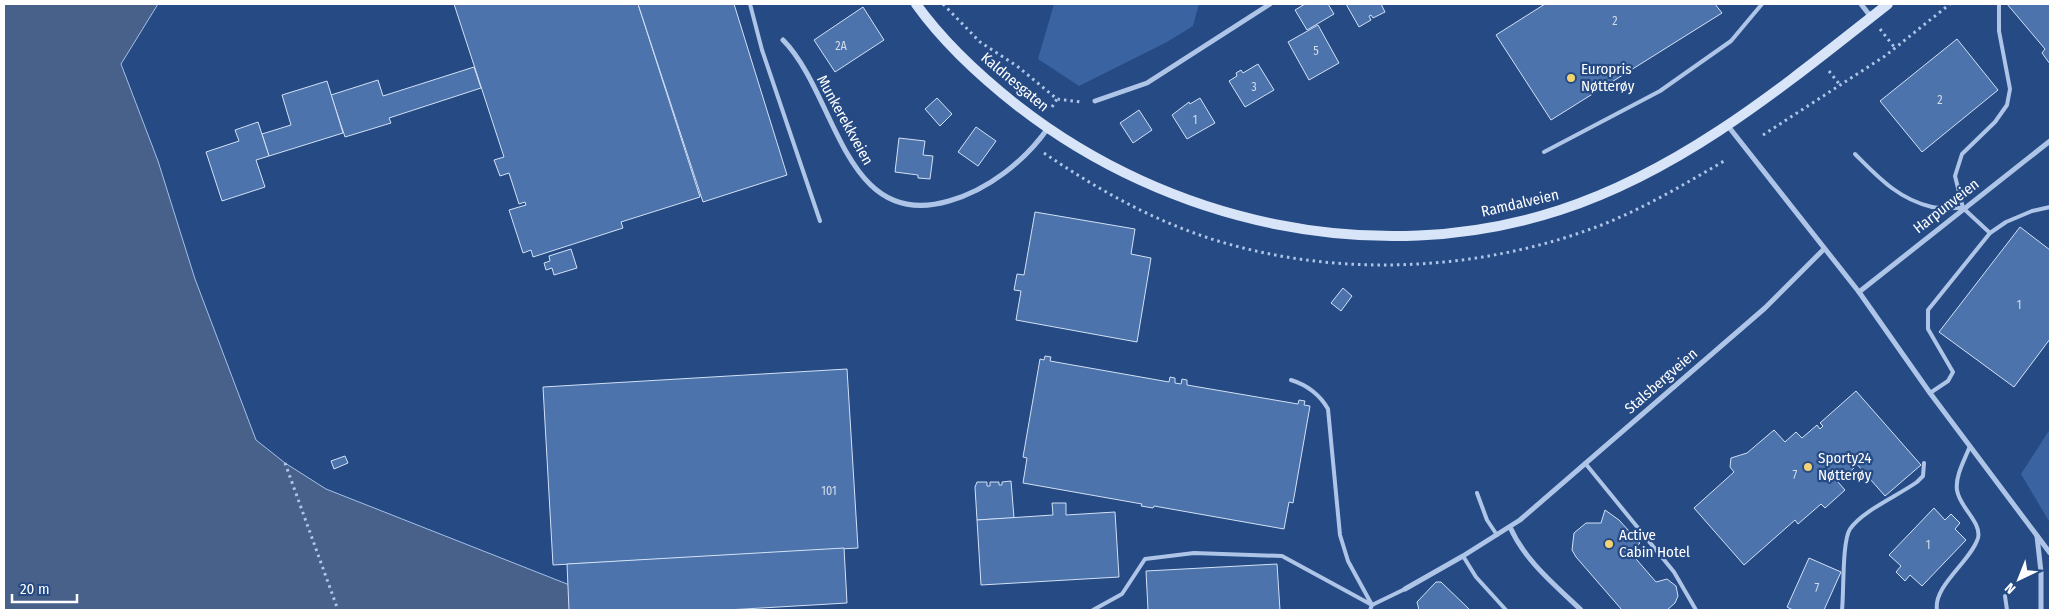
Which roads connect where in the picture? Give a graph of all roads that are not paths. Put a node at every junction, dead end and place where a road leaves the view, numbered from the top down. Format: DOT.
graph roads {
  1 [pos="750,4"];
  2 [pos="916,4"];
  3 [pos="1270,4"];
  4 [pos="1762,4"];
  5 [pos="1861,4"];
  6 [pos="1888,4"];
  7 [pos="2000,4"];
  8 [pos="1871,17"];
  9 [pos="783,40"];
  10 [pos="1095,101"];
  11 [pos="1728,126"];
  12 [pos="1048,128"];
  13 [pos="2050,141"];
  14 [pos="1544,152"];
  15 [pos="1855,154"];
  16 [pos="1109,166"];
  17 [pos="2050,207"];
  18 [pos="1963,208"];
  19 [pos="820,221"];
  20 [pos="1990,233"];
  21 [pos="1824,249"];
  22 [pos="1858,292"];
  23 [pos="1291,380"];
  24 [pos="1930,393"];
  25 [pos="1970,446"];
  26 [pos="1585,463"];
  27 [pos="1924,463"];
  28 [pos="1477,493"];
  29 [pos="1510,527"];
  30 [pos="1498,535"];
  31 [pos="2037,536"];
  32 [pos="2050,553"];
  33 [pos="1464,556"];
  34 [pos="1405,589"];
  35 [pos="2005,596"];
  36 [pos="1371,608"];
  37 [pos="1093,610"];
  38 [pos="1506,610"];
  39 [pos="1581,610"];
  40 [pos="1696,610"];
  41 [pos="1842,610"];
  42 [pos="1937,610"];
  43 [pos="2007,610"];
  44 [pos="2041,610"];
  1 -- 19 [label="lane"];
  2 -- 12 [label="main road, Kaldnesgaten"];
  3 -- 10 [label="street"];
  4 -- 14 [label="lane"];
  5 -- 8 [label="street"];
  6 -- 8 [label="main road, Ramdalveien"];
  7 -- 18 [label="lane"];
  8 -- 11 [label="main road, Ramdalveien"];
  9 -- 12 [label="street, Munkerekkveien"];
  11 -- 16 [label="main road, Ramdalveien"];
  11 -- 21 [label="street"];
  12 -- 16 [label="main road, Kaldnesgaten"];
  13 -- 18 [label="street, Harpunveien"];
  15 -- 18 [label="lane"];
  17 -- 20 [label="lane"];
  18 -- 20 [label="lane"];
  18 -- 22 [label="street, Harpunveien"];
  20 -- 24 [label="lane"];
  21 -- 22 [label="street"];
  21 -- 26 [label="street, Stalsbergveien"];
  22 -- 24 [label="street"];
  23 -- 36 [label="lane"];
  24 -- 25 [label="street"];
  25 -- 31 [label="street"];
  25 -- 42 [label="lane"];
  26 -- 29 [label="street, Stalsbergveien"];
  26 -- 40 [label="lane"];
  27 -- 41 [label="lane"];
  28 -- 30 [label="lane"];
  29 -- 30 [label="street, Stalsbergveien"];
  29 -- 39 [label="street"];
  30 -- 33 [label="street, Stalsbergveien"];
  31 -- 32 [label="street"];
  31 -- 44 [label="street"];
  33 -- 34 [label="street, Stalsbergveien"];
  33 -- 38 [label="lane"];
  34 -- 36 [label="lane"];
  35 -- 43 [label="lane"];
  36 -- 37 [label="lane"];
}
